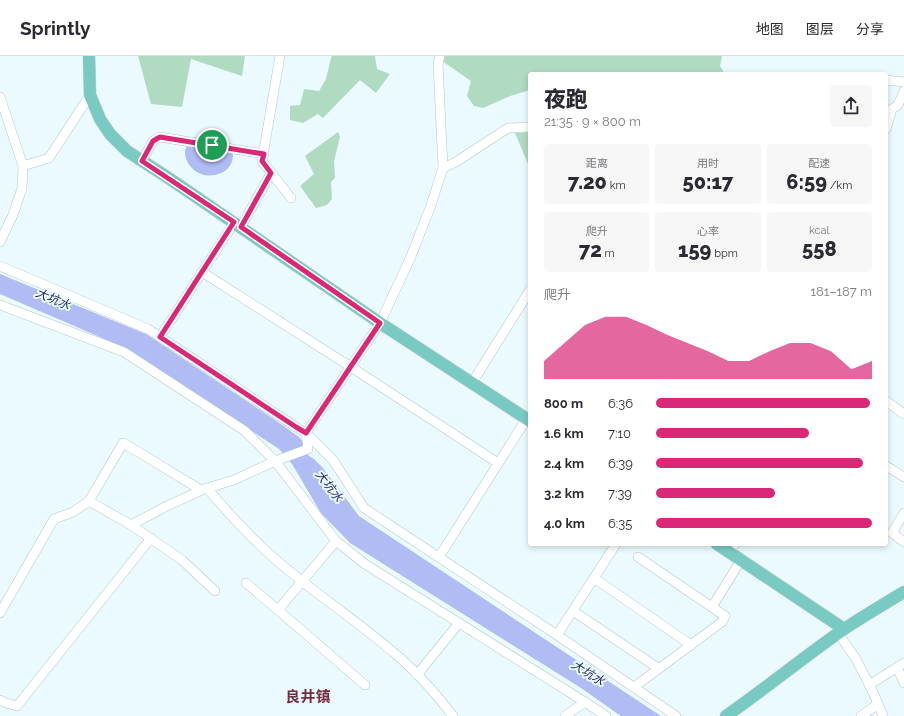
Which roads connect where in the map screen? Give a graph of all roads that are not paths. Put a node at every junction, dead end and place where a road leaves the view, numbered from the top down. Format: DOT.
graph roads {
  1 [pos="89,56"];
  2 [pos="280,56"];
  3 [pos="440,56"];
  4 [pos="888,80"];
  5 [pos="904,82"];
  6 [pos="904,91"];
  7 [pos="90,95"];
  8 [pos="0,97"];
  9 [pos="888,122"];
  10 [pos="528,127"];
  11 [pos="264,154"];
  12 [pos="142,161"];
  13 [pos="23,166"];
  14 [pos="443,168"];
  15 [pos="271,173"];
  16 [pos="291,198"];
  17 [pos="237,225"];
  18 [pos="0,242"];
  19 [pos="0,266"];
  20 [pos="202,272"];
  21 [pos="528,293"];
  22 [pos="0,305"];
  23 [pos="380,323"];
  24 [pos="160,337"];
  25 [pos="350,367"];
  26 [pos="472,383"];
  27 [pos="888,402"];
  28 [pos="904,414"];
  29 [pos="528,419"];
  30 [pos="306,433"];
  31 [pos="275,461"];
  32 [pos="498,463"];
  33 [pos="888,467"];
  34 [pos="904,477"];
  35 [pos="204,489"];
  36 [pos="89,501"];
  37 [pos="904,513"];
  38 [pos="131,525"];
  39 [pos="889,531"];
  40 [pos="151,538"];
  41 [pos="336,541"];
  42 [pos="904,542"];
  43 [pos="615,546"];
  44 [pos="732,548"];
  45 [pos="439,557"];
  46 [pos="638,557"];
  47 [pos="741,560"];
  48 [pos="594,578"];
  49 [pos="302,581"];
  50 [pos="246,583"];
  51 [pos="215,591"];
  52 [pos="904,592"];
  53 [pos="712,607"];
  54 [pos="278,610"];
  55 [pos="573,611"];
  56 [pos="0,613"];
  57 [pos="459,622"];
  58 [pos="841,631"];
  59 [pos="557,635"];
  60 [pos="691,645"];
  61 [pos="900,665"];
  62 [pos="658,668"];
  63 [pos="417,675"];
  64 [pos="904,683"];
  65 [pos="869,685"];
  66 [pos="365,686"];
  67 [pos="634,686"];
  68 [pos="0,700"];
  69 [pos="585,702"];
  70 [pos="878,704"];
  71 [pos="453,716"];
  72 [pos="565,716"];
  73 [pos="606,716"];
  74 [pos="676,716"];
  75 [pos="726,716"];
  76 [pos="861,716"];
  77 [pos="884,716"];
  1 -- 7 [label="main road"];
  2 -- 11 [label="street"];
  3 -- 14 [label="street"];
  4 -- 5 [label="street"];
  6 -- 9 [label="street"];
  7 -- 12 [label="main road"];
  7 -- 13 [label="street"];
  8 -- 13 [label="street"];
  10 -- 14 [label="street"];
  11 -- 12 [label="street"];
  11 -- 15 [label="street"];
  12 -- 17 [label="main road"];
  13 -- 18 [label="street"];
  14 -- 23 [label="street"];
  15 -- 16 [label="street"];
  15 -- 17 [label="street"];
  17 -- 20 [label="street"];
  17 -- 23 [label="main road"];
  19 -- 24 [label="street"];
  20 -- 24 [label="street"];
  20 -- 25 [label="street"];
  21 -- 26 [label="street"];
  22 -- 31 [label="street"];
  23 -- 25 [label="street"];
  23 -- 26 [label="main road"];
  24 -- 30 [label="street"];
  25 -- 30 [label="street"];
  25 -- 32 [label="street"];
  26 -- 29 [label="main road"];
  27 -- 28 [label="street"];
  29 -- 32 [label="street"];
  30 -- 31 [label="street"];
  30 -- 45 [label="street"];
  31 -- 35 [label="street"];
  31 -- 41 [label="street"];
  32 -- 45 [label="street"];
  33 -- 34 [label="street"];
  35 -- 36 [label="street"];
  35 -- 38 [label="street"];
  35 -- 49 [label="street"];
  36 -- 38 [label="street"];
  36 -- 56 [label="street"];
  37 -- 39 [label="street"];
  38 -- 40 [label="street"];
  39 -- 42 [label="street"];
  40 -- 51 [label="street"];
  40 -- 68 [label="street"];
  41 -- 49 [label="street"];
  41 -- 57 [label="street"];
  43 -- 48 [label="street"];
  44 -- 47 [label="main road"];
  45 -- 59 [label="street"];
  46 -- 53 [label="street"];
  47 -- 53 [label="street"];
  47 -- 58 [label="main road"];
  48 -- 55 [label="street"];
  48 -- 60 [label="street"];
  49 -- 54 [label="street"];
  49 -- 63 [label="street"];
  50 -- 54 [label="street"];
  52 -- 58 [label="main road"];
  53 -- 60 [label="street"];
  54 -- 66 [label="street"];
  55 -- 59 [label="street"];
  55 -- 62 [label="street"];
  57 -- 63 [label="street"];
  57 -- 69 [label="street"];
  58 -- 65 [label="street"];
  58 -- 75 [label="main road"];
  59 -- 67 [label="street"];
  60 -- 62 [label="street"];
  61 -- 64 [label="street"];
  61 -- 65 [label="street"];
  62 -- 67 [label="street"];
  63 -- 71 [label="street"];
  65 -- 70 [label="street"];
  67 -- 74 [label="street"];
  69 -- 72 [label="street"];
  69 -- 73 [label="street"];
  70 -- 76 [label="street"];
  70 -- 77 [label="street"];
}
